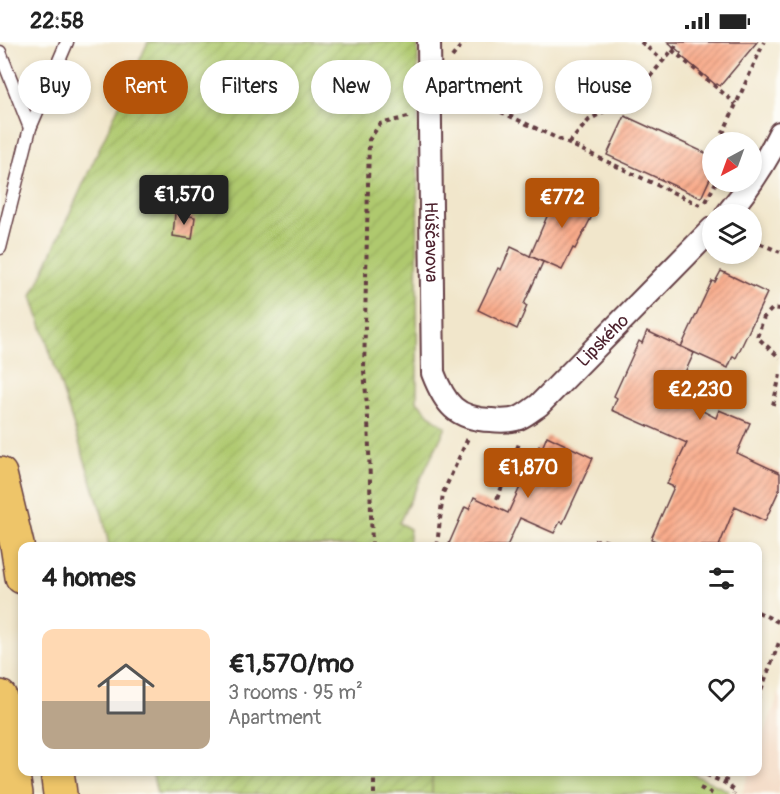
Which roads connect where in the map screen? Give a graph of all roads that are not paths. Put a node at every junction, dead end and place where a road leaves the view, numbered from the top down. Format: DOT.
graph roads {
  1 [pos="67,42"];
  2 [pos="429,42"];
  3 [pos="0,52"];
  4 [pos="30,128"];
  5 [pos="780,133"];
  6 [pos="736,204"];
  7 [pos="702,239"];
  8 [pos="0,248"];
  9 [pos="478,420"];
  10 [pos="0,474"];
  11 [pos="18,551"];
  12 [pos="0,697"];
  13 [pos="6,748"];
  14 [pos="58,776"];
  15 [pos="16,794"];
  16 [pos="60,794"];
  1 -- 4 [label="lane"];
  2 -- 9 [label="street, Húščavova"];
  3 -- 4 [label="lane"];
  4 -- 8 [label="lane"];
  5 -- 6 [label="street"];
  7 -- 9 [label="street, Lipského"];
  10 -- 11 [label="highway"];
  12 -- 13 [label="highway"];
  13 -- 15 [label="highway"];
  14 -- 16 [label="highway"];
}
